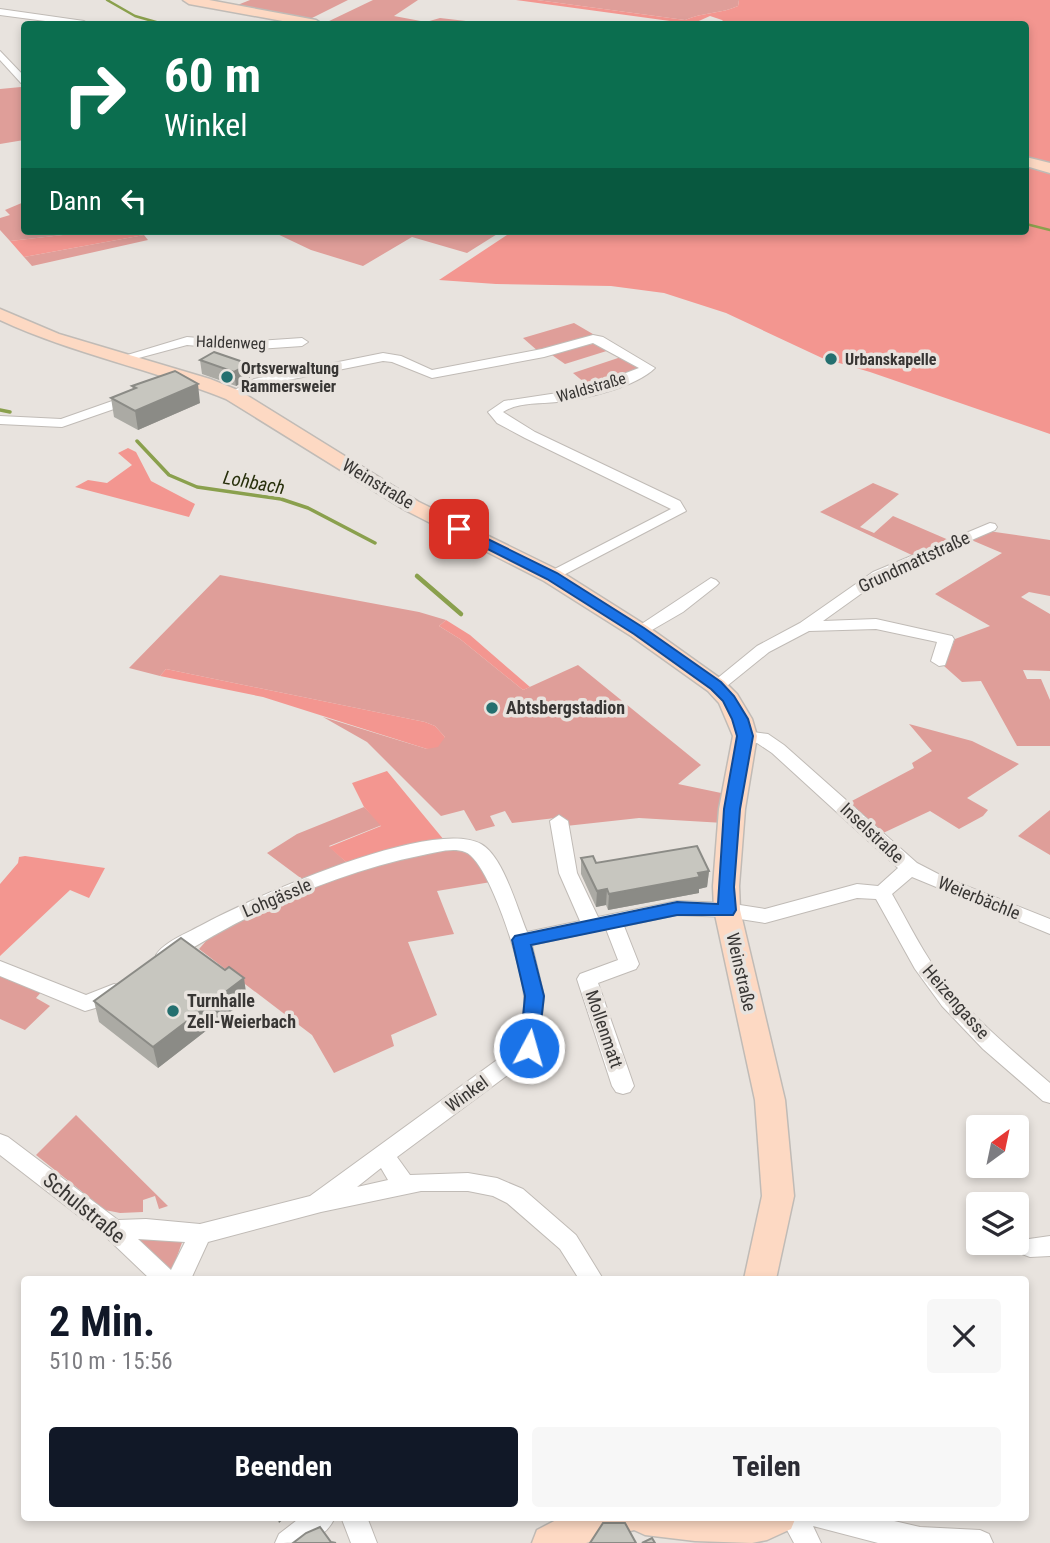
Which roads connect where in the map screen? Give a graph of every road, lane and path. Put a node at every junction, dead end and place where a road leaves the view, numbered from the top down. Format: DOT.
graph roads {
  1 [pos="189,0"];
  2 [pos="209,1"];
  3 [pos="0,12"];
  4 [pos="63,21"];
  5 [pos="302,21"];
  6 [pos="0,54"];
  7 [pos="21,78"];
  8 [pos="1029,162"];
  9 [pos="1050,168"];
  10 [pos="0,314"];
  11 [pos="302,342"];
  12 [pos="120,359"];
  13 [pos="186,378"];
  14 [pos="233,395"];
  15 [pos="0,419"];
  16 [pos="990,527"];
  17 [pos="552,576"];
  18 [pos="711,583"];
  19 [pos="806,626"];
  20 [pos="639,631"];
  21 [pos="939,661"];
  22 [pos="716,686"];
  23 [pos="745,736"];
  24 [pos="559,821"];
  25 [pos="910,868"];
  26 [pos="882,892"];
  27 [pos="727,910"];
  28 [pos="612,920"];
  29 [pos="591,925"];
  30 [pos="1050,927"];
  31 [pos="521,940"];
  32 [pos="153,964"];
  33 [pos="0,968"];
  34 [pos="133,978"];
  35 [pos="623,1086"];
  36 [pos="1050,1095"];
  37 [pos="0,1143"];
  38 [pos="384,1155"];
  39 [pos="404,1185"];
  40 [pos="316,1204"];
  41 [pos="114,1230"];
  42 [pos="200,1234"];
  43 [pos="162,1276"];
  44 [pos="180,1276"];
  45 [pos="590,1276"];
  46 [pos="761,1276"];
  47 [pos="317,1521"];
  48 [pos="356,1521"];
  49 [pos="598,1521"];
  50 [pos="687,1521"];
  51 [pos="773,1521"];
  52 [pos="795,1521"];
  53 [pos="838,1521"];
  54 [pos="288,1543"];
  55 [pos="364,1543"];
  56 [pos="550,1543"];
  57 [pos="808,1543"];
  58 [pos="980,1543"];
  1 -- 2 [label="street"];
  2 -- 5 [label="street"];
  3 -- 4 [label="street"];
  6 -- 7 [label="street"];
  8 -- 9 [label="street"];
  10 -- 12 [label="street, Weinstraße"];
  11 -- 12 [label="street, Haldenweg"];
  12 -- 13 [label="street, Weinstraße"];
  13 -- 14 [label="street, Weinstraße"];
  13 -- 15 [label="street"];
  14 -- 17 [label="street, Weinstraße"];
  14 -- 17 [label="street, Waldstraße"];
  16 -- 19 [label="street, Grundmattstraße"];
  17 -- 20 [label="street, Weinstraße"];
  18 -- 20 [label="street"];
  19 -- 21 [label="street, Grundmattstraße"];
  19 -- 22 [label="street, Grundmattstraße"];
  20 -- 22 [label="street, Weinstraße"];
  22 -- 23 [label="street, Weinstraße"];
  23 -- 25 [label="street, Inselstraße"];
  23 -- 27 [label="street, Weinstraße"];
  24 -- 29 [label="street"];
  25 -- 26 [label="street, Inselstraße"];
  25 -- 30 [label="street, Weierbächle"];
  26 -- 27 [label="street"];
  26 -- 36 [label="street, Heizengasse"];
  27 -- 28 [label="street"];
  27 -- 46 [label="street, Weinstraße"];
  28 -- 29 [label="street"];
  28 -- 35 [label="street, Mollenmatt"];
  29 -- 31 [label="street"];
  31 -- 32 [label="street, Lohgässle"];
  31 -- 38 [label="street, Winkel"];
  33 -- 34 [label="street"];
  37 -- 41 [label="street, Schulstraße"];
  38 -- 39 [label="street"];
  38 -- 40 [label="street, Winkel"];
  39 -- 40 [label="street, Winkel"];
  39 -- 45 [label="street, Winkel"];
  40 -- 42 [label="street, Winkel"];
  41 -- 42 [label="street, Winkel"];
  41 -- 43 [label="street, Schulstraße"];
  42 -- 44 [label="street"];
  47 -- 54 [label="street"];
  48 -- 55 [label="street"];
  49 -- 56 [label="street"];
  50 -- 51 [label="street"];
  52 -- 57 [label="street"];
  53 -- 58 [label="street"];
}
